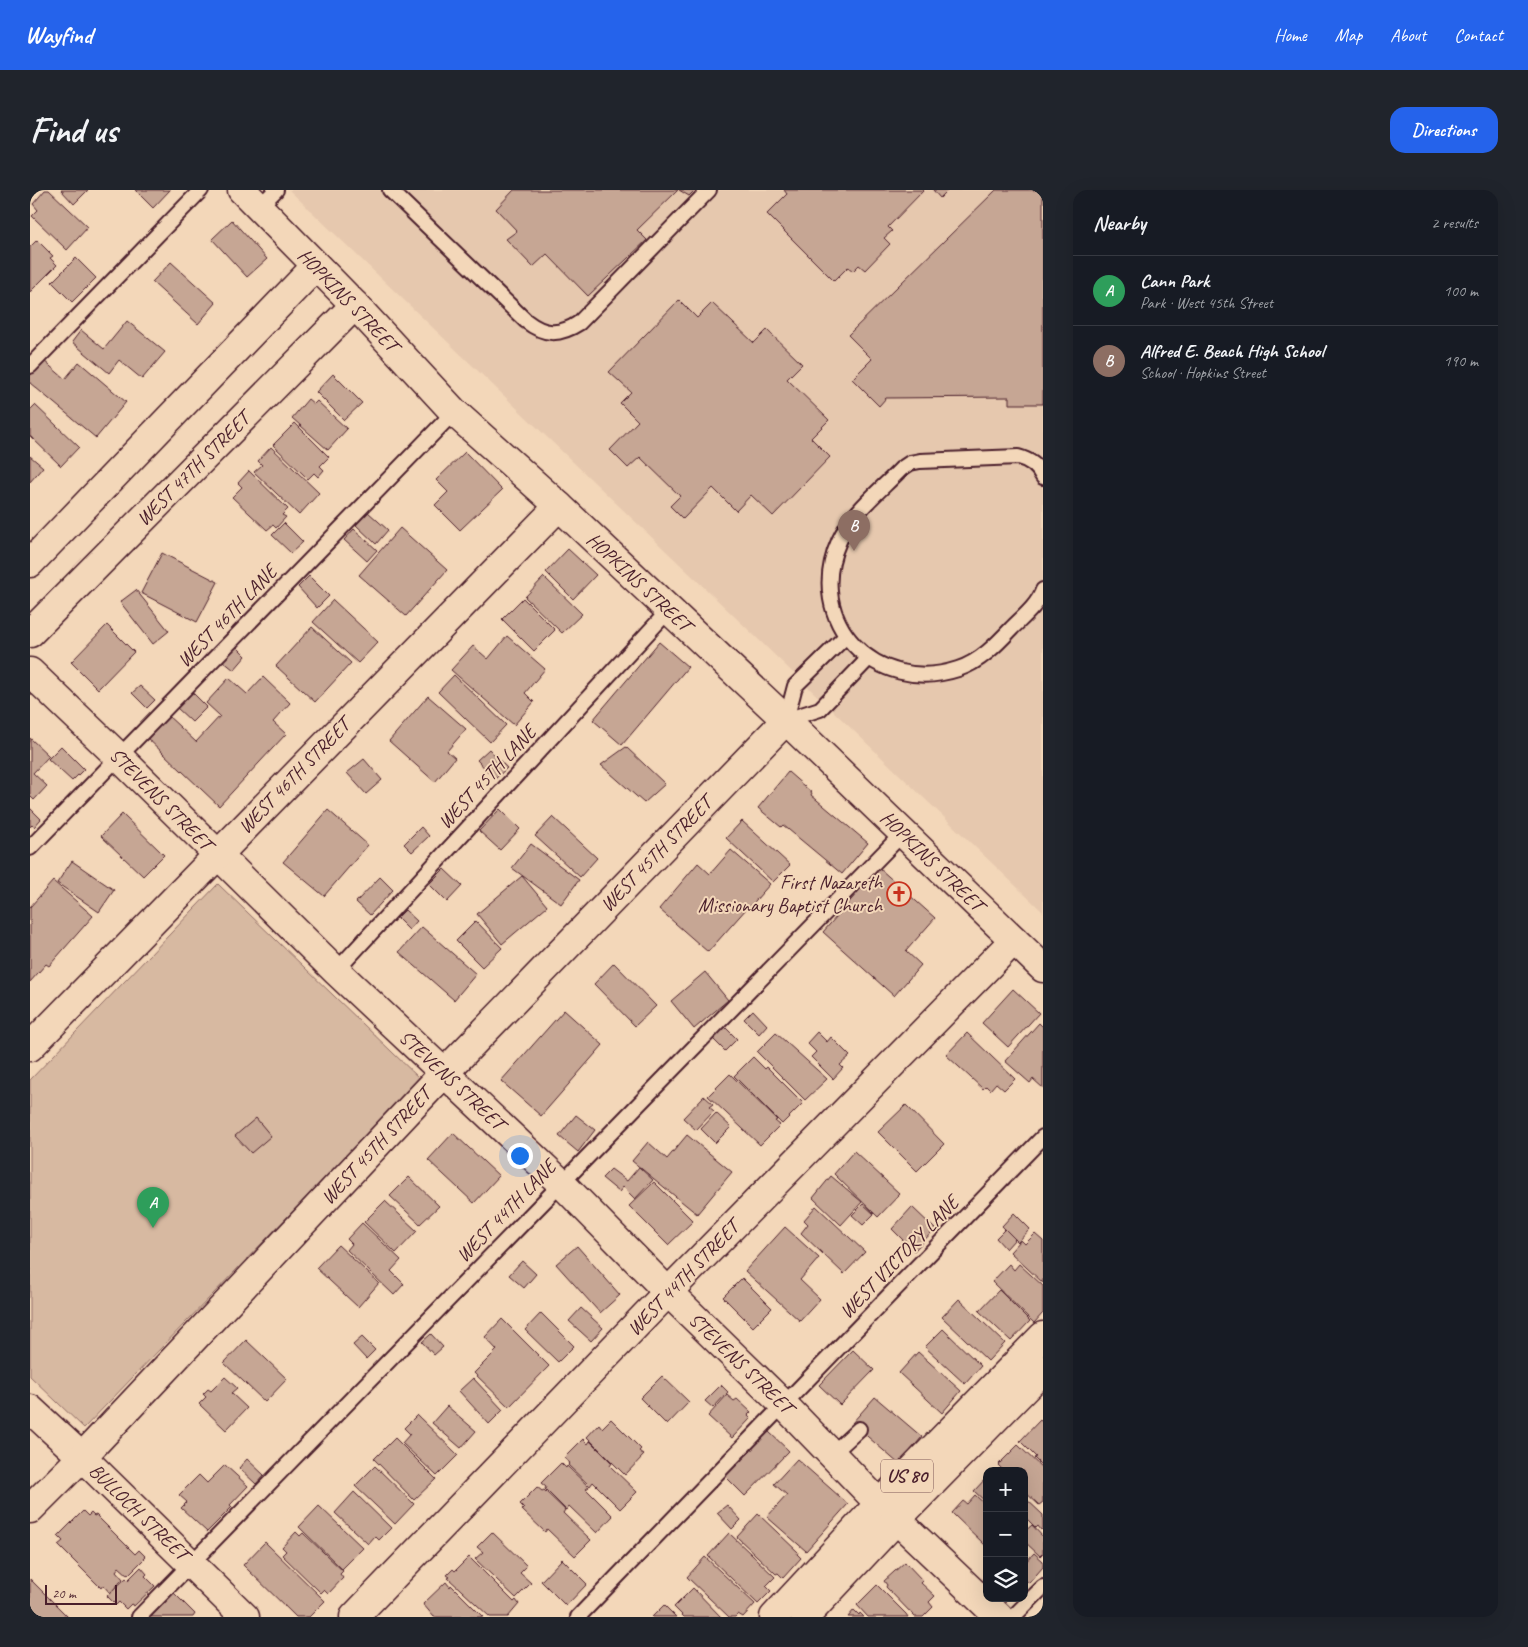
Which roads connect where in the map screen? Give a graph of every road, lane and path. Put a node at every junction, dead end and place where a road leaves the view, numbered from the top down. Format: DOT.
graph roads {
  1 [pos="201,190"];
  2 [pos="391,190"];
  3 [pos="709,190"];
  4 [pos="259,196"];
  5 [pos="316,266"];
  6 [pos="356,305"];
  7 [pos="30,366"];
  8 [pos="454,412"];
  9 [pos="1043,477"];
  10 [pos="559,506"];
  11 [pos="30,563"];
  12 [pos="1043,590"];
  13 [pos="669,610"];
  14 [pos="30,633"];
  15 [pos="846,636"];
  16 [pos="869,658"];
  17 [pos="30,672"];
  18 [pos="786,720"];
  19 [pos="118,756"];
  20 [pos="902,833"];
  21 [pos="30,848"];
  22 [pos="217,855"];
  23 [pos="1014,940"];
  24 [pos="1043,968"];
  25 [pos="336,971"];
  26 [pos="30,1047"];
  27 [pos="444,1073"];
  28 [pos="1043,1137"];
  29 [pos="561,1183"];
  30 [pos="668,1292"];
  31 [pos="1043,1336"];
  32 [pos="1043,1370"];
  33 [pos="784,1405"];
  34 [pos="30,1409"];
  35 [pos="858,1428"];
  36 [pos="832,1454"];
  37 [pos="82,1457"];
  38 [pos="30,1509"];
  39 [pos="889,1511"];
  40 [pos="192,1563"];
  41 [pos="1043,1587"];
  42 [pos="139,1617"];
  43 [pos="245,1617"];
  44 [pos="354,1617"];
  45 [pos="578,1617"];
  46 [pos="774,1617"];
  47 [pos="806,1617"];
  48 [pos="999,1617"];
  49 [pos="1013,1617"];
  1 -- 7 [label="lane"];
  2 -- 3 [label="lane"];
  4 -- 5 [label="street, HOPKINS STREET"];
  5 -- 6 [label="street, HOPKINS STREET"];
  5 -- 11 [label="street"];
  6 -- 8 [label="street, HOPKINS STREET"];
  6 -- 14 [label="street, WEST 47TH STREET"];
  8 -- 10 [label="street, HOPKINS STREET"];
  8 -- 19 [label="lane, WEST 46TH LANE"];
  9 -- 15 [label="lane"];
  10 -- 13 [label="street, HOPKINS STREET"];
  10 -- 22 [label="street, WEST 46TH STREET"];
  12 -- 16 [label="lane"];
  13 -- 18 [label="street, HOPKINS STREET"];
  13 -- 25 [label="lane, WEST 45TH LANE"];
  15 -- 16 [label="lane"];
  15 -- 18 [label="lane"];
  16 -- 18 [label="lane"];
  17 -- 19 [label="street, STEVENS STREET"];
  18 -- 20 [label="street, HOPKINS STREET"];
  18 -- 27 [label="street, WEST 45TH STREET"];
  19 -- 21 [label="lane, WEST 46TH LANE"];
  19 -- 22 [label="street, STEVENS STREET"];
  20 -- 23 [label="street, HOPKINS STREET"];
  20 -- 29 [label="lane, WEST 44TH LANE"];
  22 -- 25 [label="street, STEVENS STREET"];
  22 -- 26 [label="street, WEST 46TH STREET"];
  23 -- 24 [label="street, HOPKINS STREET"];
  23 -- 30 [label="street, WEST 44TH STREET"];
  25 -- 27 [label="street, STEVENS STREET"];
  27 -- 29 [label="street, STEVENS STREET"];
  27 -- 37 [label="street, WEST 45TH STREET"];
  28 -- 33 [label="lane, WEST VICTORY LANE"];
  29 -- 30 [label="street, STEVENS STREET"];
  29 -- 40 [label="lane, WEST 44TH LANE"];
  30 -- 33 [label="street, STEVENS STREET"];
  30 -- 44 [label="street, WEST 44TH STREET"];
  31 -- 39 [label="street, US 80"];
  32 -- 39 [label="street, US 80"];
  33 -- 36 [label="street, STEVENS STREET"];
  33 -- 45 [label="lane, WEST VICTORY LANE"];
  34 -- 37 [label="street, BULLOCH STREET"];
  35 -- 36 [label="lane"];
  36 -- 39 [label="street, STEVENS STREET"];
  37 -- 38 [label="street, WEST 45TH STREET"];
  37 -- 40 [label="street, BULLOCH STREET"];
  39 -- 46 [label="street, US 80"];
  39 -- 47 [label="street, US 80"];
  39 -- 48 [label="street, STEVENS STREET"];
  40 -- 42 [label="lane, WEST 44TH LANE"];
  40 -- 43 [label="street, BULLOCH STREET"];
  41 -- 49 [label="lane"];
}
